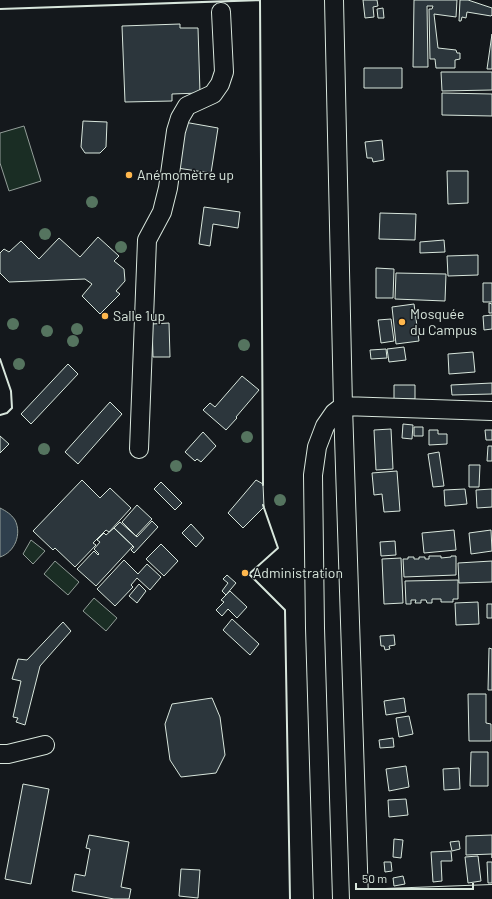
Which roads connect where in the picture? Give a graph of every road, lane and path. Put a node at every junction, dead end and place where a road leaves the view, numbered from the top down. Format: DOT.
graph roads {
  1 [pos="334,0"];
  2 [pos="221,12"];
  3 [pos="343,406"];
  4 [pos="492,412"];
  5 [pos="139,448"];
  6 [pos="45,745"];
  7 [pos="0,754"];
  8 [pos="492,894"];
  9 [pos="323,899"];
  10 [pos="359,899"];
  1 -- 3 [label="street"];
  2 -- 5 [label="street"];
  3 -- 4 [label="street"];
  3 -- 9 [label="street"];
  3 -- 10 [label="street"];
  6 -- 7 [label="street"];
  8 -- 10 [label="street"];
}
